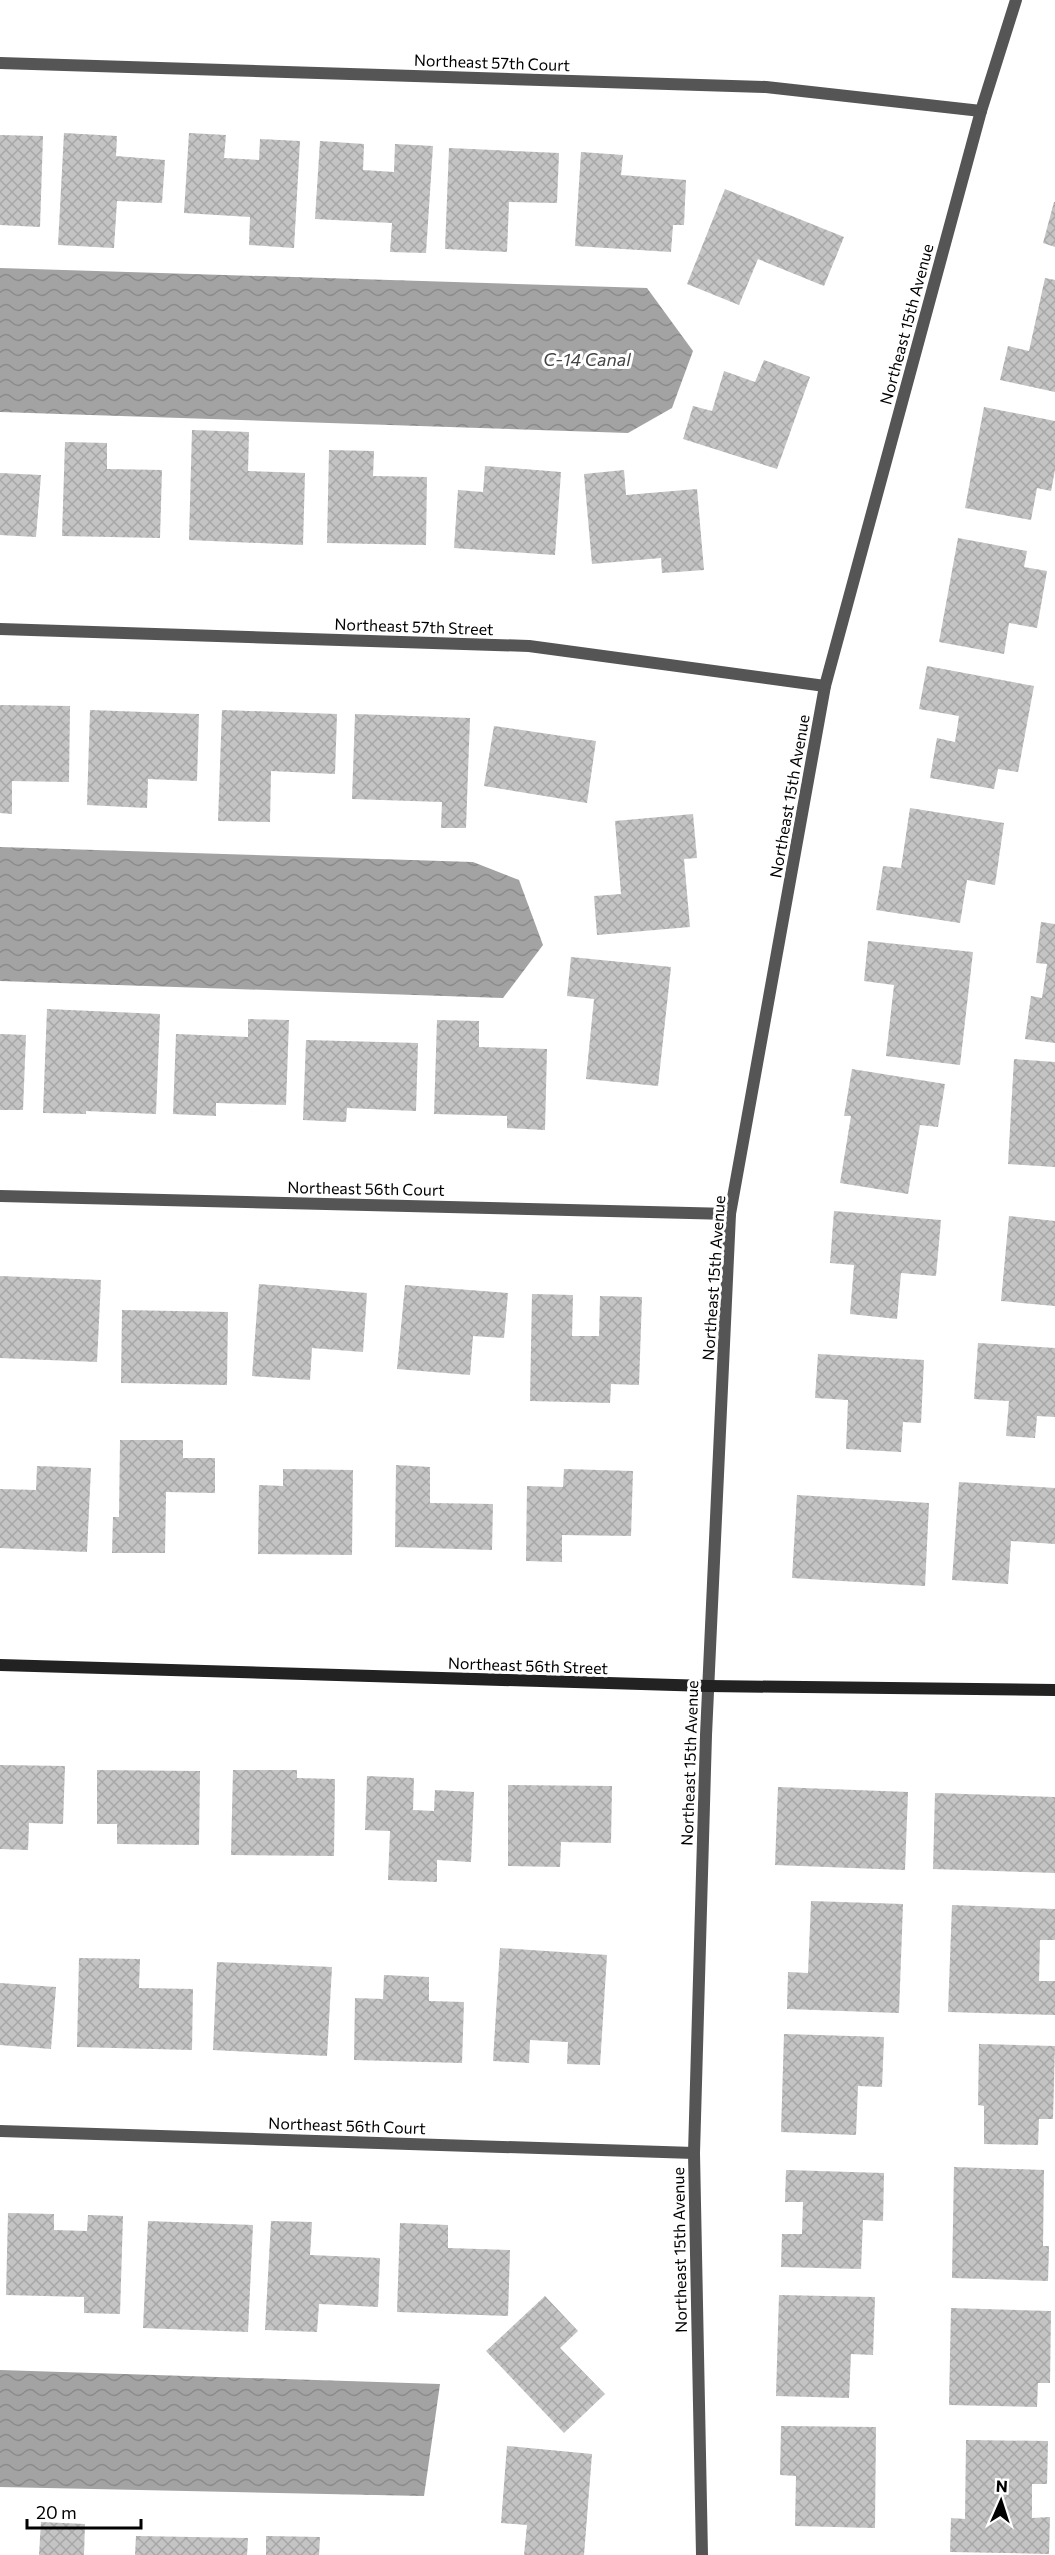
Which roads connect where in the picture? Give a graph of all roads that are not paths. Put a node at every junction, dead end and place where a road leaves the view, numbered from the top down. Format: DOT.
graph roads {
  1 [pos="1016,0"];
  2 [pos="0,63"];
  3 [pos="981,111"];
  4 [pos="0,629"];
  5 [pos="825,686"];
  6 [pos="0,1196"];
  7 [pos="730,1214"];
  8 [pos="0,1665"];
  9 [pos="708,1686"];
  10 [pos="1055,1690"];
  11 [pos="0,2131"];
  12 [pos="694,2152"];
  13 [pos="702,2555"];
  1 -- 3 [label="street, Northeast 15th Avenue"];
  2 -- 3 [label="street, Northeast 57th Court"];
  3 -- 5 [label="street, Northeast 15th Avenue"];
  4 -- 5 [label="street, Northeast 57th Street"];
  5 -- 7 [label="street, Northeast 15th Avenue"];
  6 -- 7 [label="street, Northeast 56th Court"];
  7 -- 9 [label="street, Northeast 15th Avenue"];
  8 -- 9 [label="street, Northeast 56th Street"];
  9 -- 10 [label="street, Northeast 56th Street"];
  9 -- 12 [label="street, Northeast 15th Avenue"];
  11 -- 12 [label="street, Northeast 56th Court"];
  12 -- 13 [label="street, Northeast 15th Avenue"];
}
